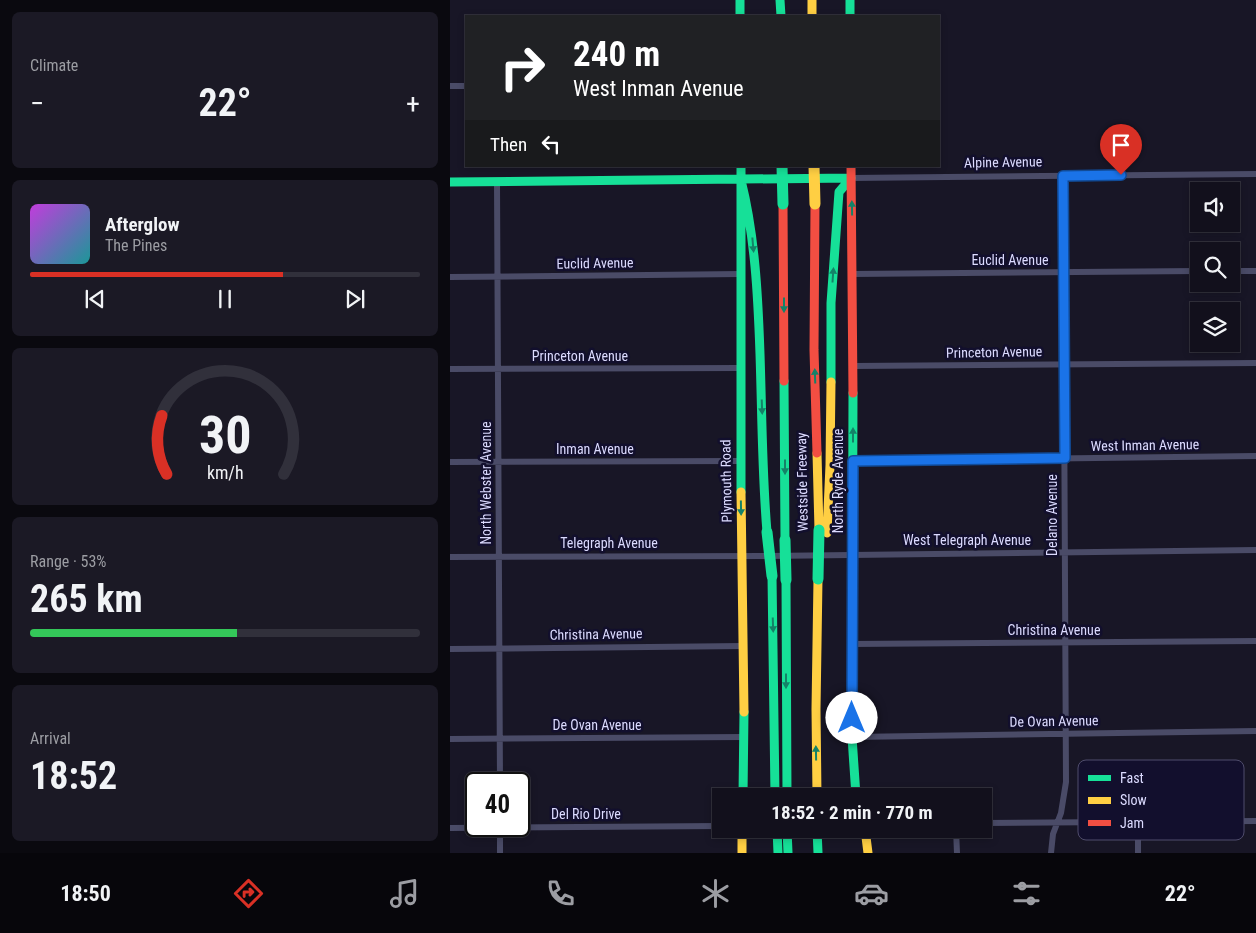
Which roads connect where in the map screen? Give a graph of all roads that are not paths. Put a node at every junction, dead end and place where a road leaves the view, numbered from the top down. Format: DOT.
graph roads {
  1 [pos="740,0"];
  2 [pos="780,0"];
  3 [pos="812,0"];
  4 [pos="850,0"];
  5 [pos="740,15"];
  6 [pos="780,15"];
  7 [pos="812,15"];
  8 [pos="850,15"];
  9 [pos="450,86"];
  10 [pos="465,86"];
  11 [pos="741,167"];
  12 [pos="782,167"];
  13 [pos="814,167"];
  14 [pos="851,172"];
  15 [pos="1256,174"];
  16 [pos="1063,176"];
  17 [pos="741,180"];
  18 [pos="450,182"];
  19 [pos="497,182"];
  20 [pos="1190,271"];
  21 [pos="1240,271"];
  22 [pos="1256,271"];
  23 [pos="1064,272"];
  24 [pos="740,274"];
  25 [pos="852,274"];
  26 [pos="450,276"];
  27 [pos="497,276"];
  28 [pos="1256,363"];
  29 [pos="1064,364"];
  30 [pos="853,366"];
  31 [pos="740,368"];
  32 [pos="450,369"];
  33 [pos="498,369"];
  34 [pos="1256,456"];
  35 [pos="1065,458"];
  36 [pos="740,461"];
  37 [pos="853,461"];
  38 [pos="450,462"];
  39 [pos="498,462"];
  40 [pos="823,532"];
  41 [pos="1256,550"];
  42 [pos="1065,552"];
  43 [pos="853,554"];
  44 [pos="499,556"];
  45 [pos="742,556"];
  46 [pos="767,556"];
  47 [pos="450,557"];
  48 [pos="1256,641"];
  49 [pos="1065,642"];
  50 [pos="852,644"];
  51 [pos="743,646"];
  52 [pos="499,648"];
  53 [pos="450,649"];
  54 [pos="1256,731"];
  55 [pos="1066,733"];
  56 [pos="744,736"];
  57 [pos="852,737"];
  58 [pos="450,738"];
  59 [pos="500,738"];
  60 [pos="500,772"];
  61 [pos="743,788"];
  62 [pos="775,788"];
  63 [pos="787,788"];
  64 [pos="817,788"];
  65 [pos="855,788"];
  66 [pos="992,823"];
  67 [pos="1057,823"];
  68 [pos="1078,823"];
  69 [pos="712,826"];
  70 [pos="530,827"];
  71 [pos="450,828"];
  72 [pos="465,828"];
  73 [pos="500,837"];
  74 [pos="742,838"];
  75 [pos="777,838"];
  76 [pos="787,838"];
  77 [pos="817,838"];
  78 [pos="866,838"];
  79 [pos="956,838"];
  80 [pos="1138,840"];
  81 [pos="500,853"];
  82 [pos="742,853"];
  83 [pos="778,853"];
  84 [pos="788,853"];
  85 [pos="818,853"];
  86 [pos="868,853"];
  87 [pos="957,853"];
  88 [pos="1051,853"];
  89 [pos="1138,853"];
  1 -- 5 [label="main road"];
  2 -- 6 [label="main road"];
  3 -- 7 [label="main road"];
  4 -- 8 [label="main road"];
  9 -- 10 [label="street"];
  11 -- 17 [label="main road, Plymouth Road"];
  12 -- 63 [label="main road, Westside Freeway, one-way, bridge"];
  40 -- 13 [label="main road, Westside Freeway, one-way, bridge"];
  14 -- 16 [label="street, Alpine Avenue"];
  14 -- 17 [label="main road, Alpine Avenue"];
  25 -- 14 [label="main road, North Ryde Avenue, one-way"];
  40 -- 14 [label="main road, one-way"];
  15 -- 16 [label="street, Alpine Avenue"];
  16 -- 23 [label="street, Delano Avenue"];
  17 -- 19 [label="main road, Alpine Avenue"];
  17 -- 24 [label="main road, Plymouth Road"];
  17 -- 62 [label="main road, one-way, bridge"];
  18 -- 19 [label="main road, Alpine Avenue"];
  19 -- 27 [label="street, North Webster Avenue"];
  20 -- 23 [label="street, Euclid Avenue"];
  21 -- 22 [label="street"];
  23 -- 25 [label="street, Euclid Avenue"];
  23 -- 29 [label="street, Delano Avenue"];
  24 -- 27 [label="street, Euclid Avenue"];
  24 -- 31 [label="main road, Plymouth Road"];
  25 -- 30 [label="main road, North Ryde Avenue"];
  26 -- 27 [label="street, Euclid Avenue"];
  27 -- 33 [label="street, North Webster Avenue"];
  28 -- 29 [label="street, Princeton Avenue"];
  29 -- 30 [label="street, Princeton Avenue"];
  29 -- 35 [label="street, Delano Avenue"];
  37 -- 30 [label="main road, North Ryde Avenue, one-way"];
  31 -- 33 [label="street, Princeton Avenue"];
  31 -- 36 [label="main road, Plymouth Road"];
  32 -- 33 [label="street, Princeton Avenue"];
  33 -- 39 [label="street, North Webster Avenue"];
  34 -- 35 [label="street, West Inman Avenue"];
  35 -- 37 [label="street, West Inman Avenue"];
  35 -- 42 [label="street, Delano Avenue"];
  36 -- 39 [label="street, Inman Avenue"];
  36 -- 45 [label="main road, Plymouth Road, one-way"];
  37 -- 43 [label="main road, North Ryde Avenue"];
  38 -- 39 [label="street, Inman Avenue"];
  39 -- 44 [label="street, North Webster Avenue"];
  64 -- 40 [label="main road, one-way"];
  41 -- 42 [label="street, West Telegraph Avenue"];
  42 -- 43 [label="street, West Telegraph Avenue"];
  42 -- 49 [label="street, Delano Avenue"];
  43 -- 46 [label="street, West Telegraph Avenue"];
  43 -- 50 [label="main road, North Ryde Avenue"];
  44 -- 45 [label="street, Telegraph Avenue"];
  44 -- 47 [label="street, Telegraph Avenue"];
  44 -- 52 [label="street, North Webster Avenue"];
  45 -- 46 [label="street, Telegraph Avenue"];
  45 -- 51 [label="main road, Plymouth Road"];
  48 -- 49 [label="street, Christina Avenue"];
  49 -- 50 [label="street, Christina Avenue"];
  49 -- 55 [label="street, Delano Avenue"];
  50 -- 57 [label="main road, North Ryde Avenue"];
  51 -- 52 [label="street, Christina Avenue"];
  51 -- 56 [label="main road, Plymouth Road"];
  52 -- 53 [label="street, Christina Avenue"];
  52 -- 59 [label="street, North Webster Avenue"];
  54 -- 55 [label="street, De Ovan Avenue"];
  55 -- 57 [label="street, De Ovan Avenue"];
  55 -- 67 [label="street, Delano Avenue"];
  56 -- 59 [label="street, De Ovan Avenue"];
  56 -- 61 [label="main road, Plymouth Road"];
  57 -- 65 [label="main road, North Ryde Avenue"];
  58 -- 59 [label="street, De Ovan Avenue"];
  59 -- 60 [label="street, North Webster Avenue"];
  66 -- 67 [label="street"];
  67 -- 68 [label="street"];
  67 -- 88 [label="street, Delano Avenue"];
  69 -- 70 [label="street, Del Rio Drive"];
  71 -- 72 [label="street, Del Rio Drive"];
  73 -- 81 [label="street"];
  74 -- 82 [label="main road"];
  75 -- 83 [label="main road"];
  76 -- 84 [label="main road"];
  77 -- 85 [label="main road"];
  78 -- 86 [label="main road"];
  79 -- 87 [label="street"];
  80 -- 89 [label="street"];
}
